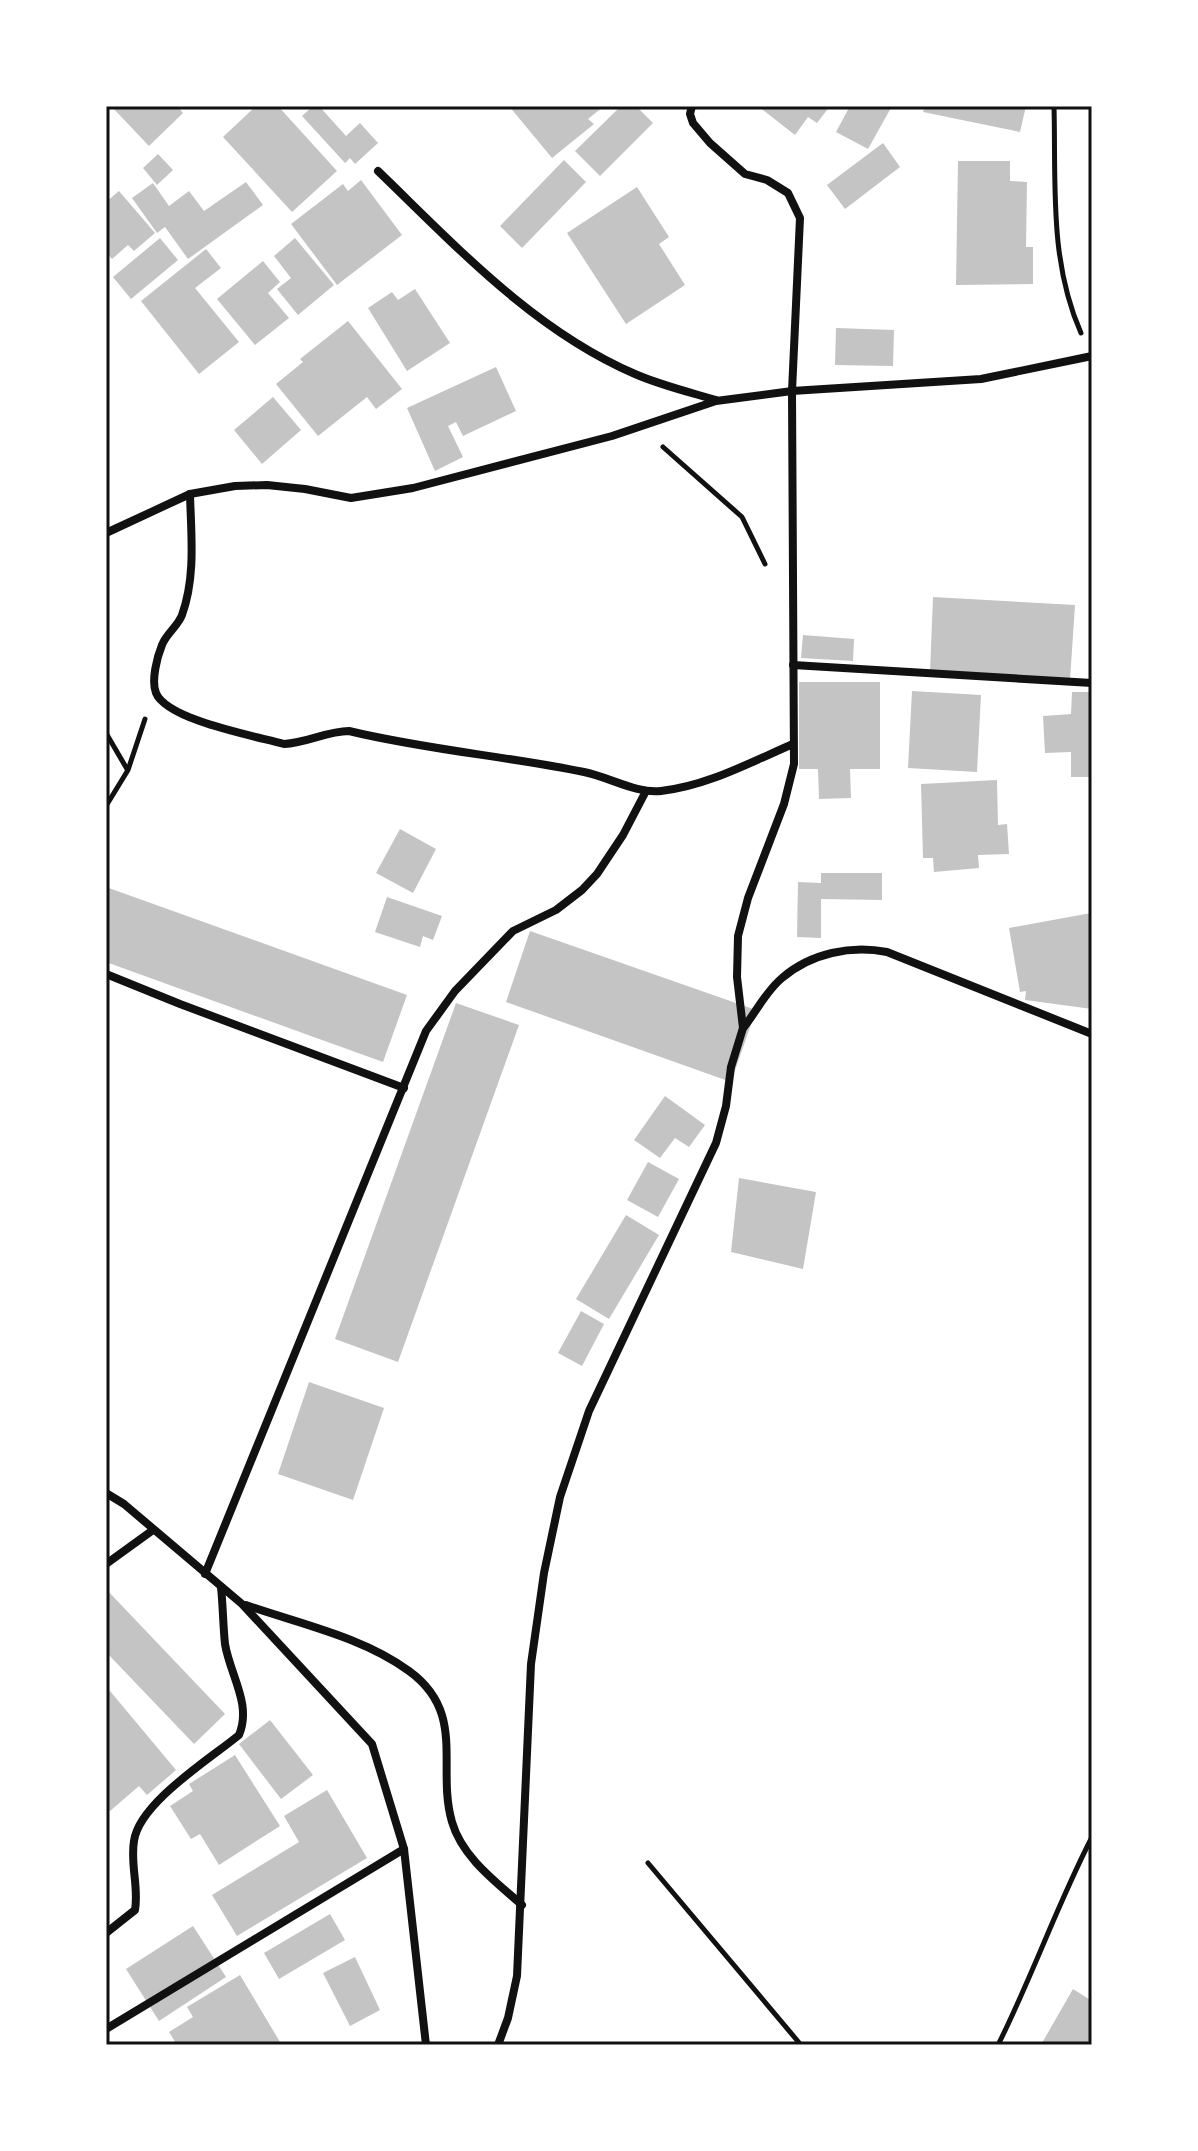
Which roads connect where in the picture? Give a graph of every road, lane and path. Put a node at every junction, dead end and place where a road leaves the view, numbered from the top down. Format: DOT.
graph roads {
  1 [pos="692,106"];
  2 [pos="1054,106"];
  3 [pos="378,171"];
  4 [pos="1091,356"];
  5 [pos="792,391"];
  6 [pos="716,401"];
  7 [pos="640,427"];
  8 [pos="190,494"];
  9 [pos="106,533"];
  10 [pos="771,575"];
  11 [pos="793,665"];
  12 [pos="1092,683"];
  13 [pos="155,692"];
  14 [pos="106,733"];
  15 [pos="793,744"];
  16 [pos="128,770"];
  17 [pos="646,791"];
  18 [pos="106,806"];
  19 [pos="106,974"];
  20 [pos="743,1028"];
  21 [pos="1092,1034"];
  22 [pos="404,1088"];
  23 [pos="106,1493"];
  24 [pos="153,1530"];
  25 [pos="106,1564"];
  26 [pos="205,1574"];
  27 [pos="221,1587"];
  28 [pos="242,1604"];
  29 [pos="1092,1837"];
  30 [pos="404,1849"];
  31 [pos="648,1863"];
  32 [pos="522,1905"];
  33 [pos="106,1933"];
  34 [pos="106,2029"];
  35 [pos="426,2045"];
  36 [pos="498,2045"];
  37 [pos="801,2045"];
  38 [pos="998,2045"];
  1 -- 5 [label="street"];
  2 -- 4 [label="path"];
  3 -- 6 [label="street"];
  4 -- 5 [label="street"];
  5 -- 6 [label="street"];
  5 -- 11 [label="street"];
  6 -- 7 [label="street"];
  7 -- 8 [label="street"];
  7 -- 10 [label="path"];
  8 -- 9 [label="street"];
  8 -- 13 [label="street"];
  11 -- 12 [label="street"];
  11 -- 15 [label="street"];
  13 -- 16 [label="path"];
  13 -- 17 [label="street"];
  14 -- 16 [label="path"];
  15 -- 17 [label="street"];
  15 -- 20 [label="street"];
  16 -- 18 [label="path"];
  17 -- 22 [label="street"];
  19 -- 22 [label="street"];
  20 -- 21 [label="street"];
  20 -- 32 [label="street"];
  22 -- 26 [label="street"];
  23 -- 24 [label="street"];
  24 -- 25 [label="street"];
  24 -- 26 [label="street"];
  26 -- 27 [label="street"];
  27 -- 28 [label="street"];
  27 -- 33 [label="street"];
  28 -- 30 [label="street"];
  28 -- 32 [label="street"];
  29 -- 38 [label="path"];
  30 -- 34 [label="street"];
  30 -- 35 [label="street"];
  31 -- 37 [label="path"];
  32 -- 36 [label="street"];
}
